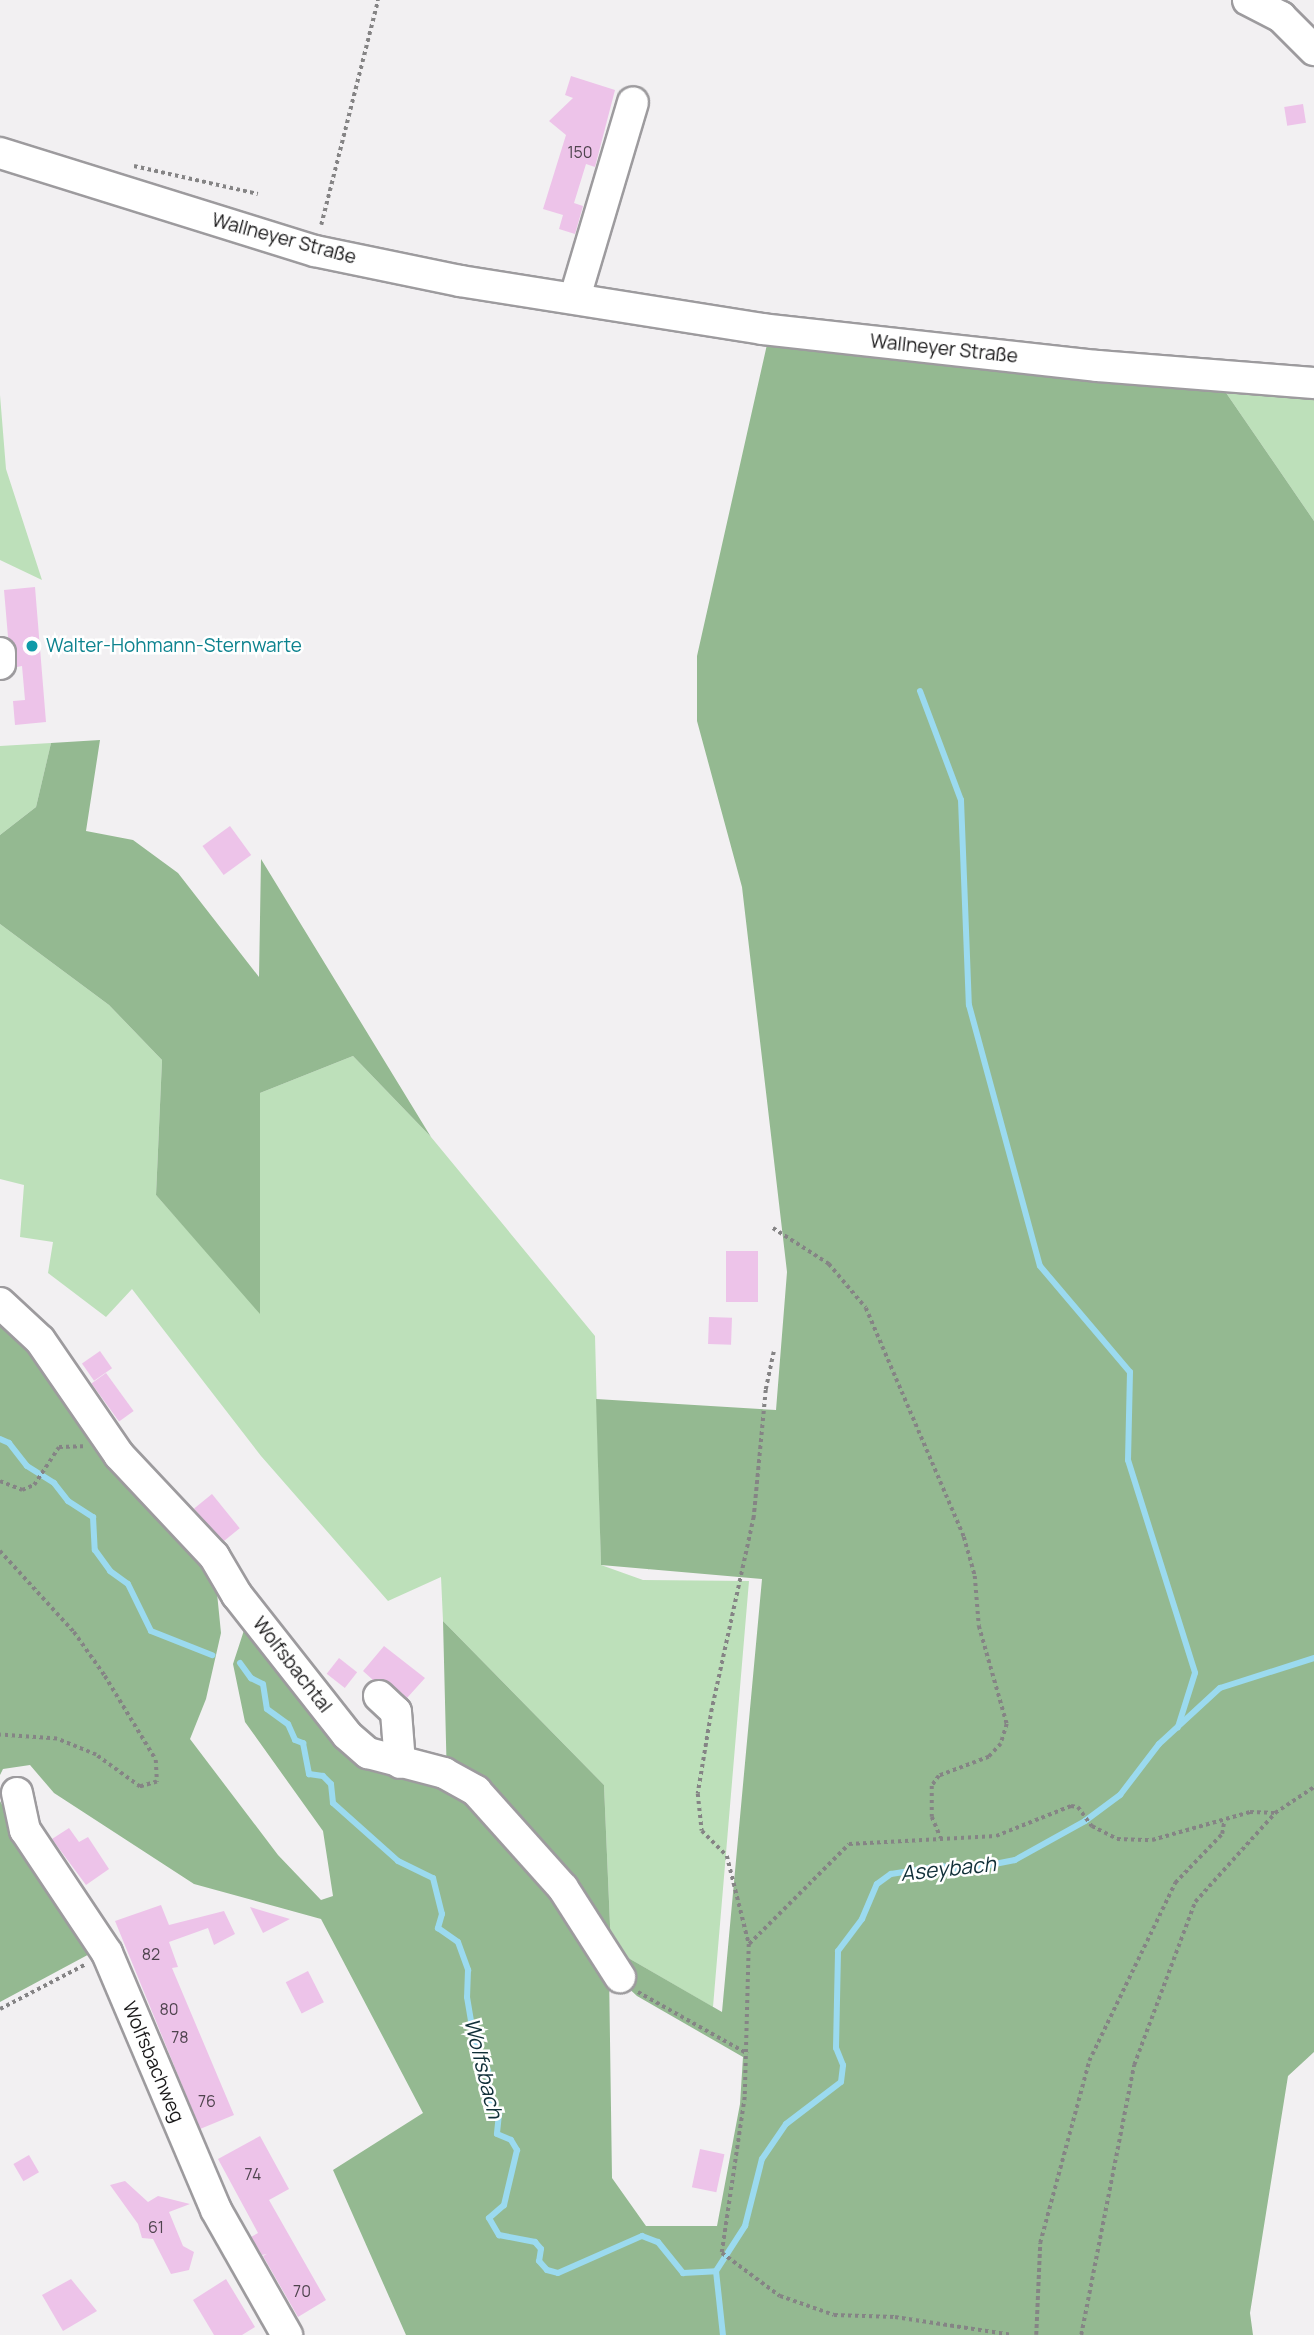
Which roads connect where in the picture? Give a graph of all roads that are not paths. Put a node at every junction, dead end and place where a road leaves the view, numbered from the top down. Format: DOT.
graph roads {
  1 [pos="1248,0"];
  2 [pos="1314,50"];
  3 [pos="633,102"];
  4 [pos="0,153"];
  5 [pos="575,297"];
  6 [pos="1314,383"];
  7 [pos="0,653"];
  8 [pos="0,664"];
  9 [pos="0,1303"];
  10 [pos="379,1696"];
  11 [pos="400,1763"];
  12 [pos="17,1793"];
  13 [pos="620,1977"];
  14 [pos="287,2335"];
  1 -- 2 [label="street"];
  3 -- 5 [label="street"];
  4 -- 5 [label="street, Wallneyer Straße"];
  5 -- 6 [label="street, Wallneyer Straße"];
  7 -- 8 [label="street"];
  9 -- 11 [label="street, Wolfsbachtal"];
  10 -- 11 [label="street"];
  11 -- 13 [label="street, Wolfsbachtal"];
  12 -- 14 [label="street, Wolfsbachweg"];
}
